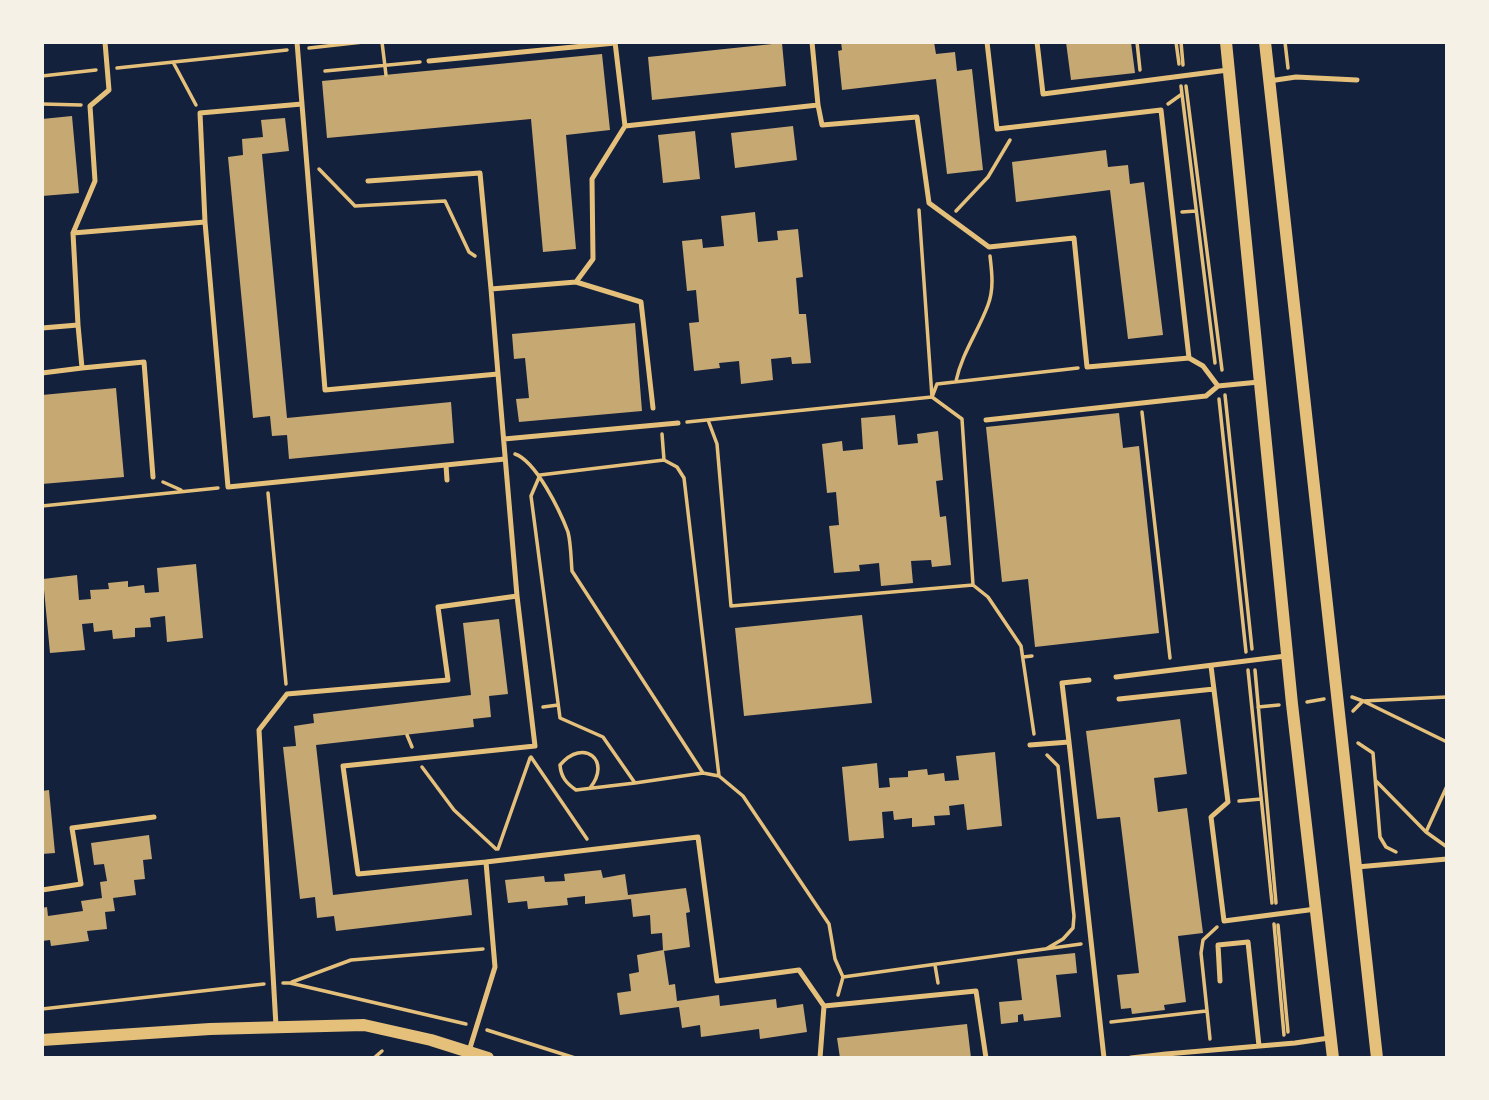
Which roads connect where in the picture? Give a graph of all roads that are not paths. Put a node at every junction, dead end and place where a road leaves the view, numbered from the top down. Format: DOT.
graph roads {
  1 [pos="105,42"];
  2 [pos="297,42"];
  3 [pos="615,42"];
  4 [pos="812,42"];
  5 [pos="987,42"];
  6 [pos="1037,42"];
  7 [pos="1226,42"];
  8 [pos="1265,42"];
  9 [pos="429,61"];
  10 [pos="1229,70"];
  11 [pos="1357,80"];
  12 [pos="1269,81"];
  13 [pos="302,104"];
  14 [pos="818,105"];
  15 [pos="625,126"];
  16 [pos="368,181"];
  17 [pos="205,222"];
  18 [pos="73,233"];
  19 [pos="576,282"];
  20 [pos="492,289"];
  21 [pos="78,324"];
  22 [pos="42,328"];
  23 [pos="1189,358"];
  24 [pos="82,368"];
  25 [pos="42,373"];
  26 [pos="498,374"];
  27 [pos="1259,382"];
  28 [pos="1221,385"];
  29 [pos="653,408"];
  30 [pos="986,420"];
  31 [pos="678,423"];
  32 [pos="504,439"];
  33 [pos="505,459"];
  34 [pos="446,465"];
  35 [pos="153,477"];
  36 [pos="447,480"];
  37 [pos="517,596"];
  38 [pos="1288,655"];
  39 [pos="1211,666"];
  40 [pos="1116,677"];
  41 [pos="1089,680"];
  42 [pos="1214,689"];
  43 [pos="1119,699"];
  44 [pos="1069,742"];
  45 [pos="1033,745"];
  46 [pos="154,817"];
  47 [pos="1447,859"];
  48 [pos="486,862"];
  49 [pos="1357,867"];
  50 [pos="42,890"];
  51 [pos="1316,909"];
  52 [pos="1220,981"];
  53 [pos="824,1006"];
  54 [pos="276,1026"];
  55 [pos="1331,1037"];
  56 [pos="42,1040"];
  57 [pos="1259,1046"];
  58 [pos="469,1051"];
  59 [pos="1166,1056"];
  60 [pos="488,1058"];
  61 [pos="820,1058"];
  62 [pos="986,1058"];
  63 [pos="1104,1058"];
  64 [pos="1131,1058"];
  65 [pos="1333,1058"];
  66 [pos="1377,1058"];
  1 -- 18 [label="lane"];
  2 -- 13 [label="lane"];
  3 -- 9 [label="lane"];
  3 -- 15 [label="lane"];
  4 -- 14 [label="lane"];
  5 -- 23 [label="lane"];
  6 -- 10 [label="lane"];
  7 -- 10 [label="street"];
  8 -- 12 [label="street"];
  10 -- 27 [label="street"];
  11 -- 12 [label="lane"];
  12 -- 49 [label="street"];
  13 -- 17 [label="lane"];
  13 -- 26 [label="lane"];
  14 -- 15 [label="lane"];
  14 -- 23 [label="lane"];
  15 -- 19 [label="lane"];
  16 -- 20 [label="lane"];
  17 -- 18 [label="lane"];
  17 -- 34 [label="lane"];
  18 -- 21 [label="lane"];
  19 -- 20 [label="lane"];
  19 -- 29 [label="lane"];
  20 -- 26 [label="lane"];
  21 -- 22 [label="lane"];
  21 -- 24 [label="lane"];
  23 -- 28 [label="lane"];
  24 -- 25 [label="lane"];
  24 -- 35 [label="lane"];
  26 -- 32 [label="lane"];
  27 -- 28 [label="lane"];
  27 -- 38 [label="street"];
  28 -- 30 [label="lane"];
  31 -- 32 [label="lane"];
  32 -- 33 [label="lane"];
  33 -- 34 [label="lane"];
  33 -- 37 [label="lane"];
  34 -- 36 [label="lane"];
  37 -- 48 [label="lane"];
  37 -- 54 [label="lane"];
  38 -- 39 [label="lane"];
  38 -- 51 [label="street"];
  39 -- 40 [label="lane"];
  39 -- 42 [label="lane"];
  41 -- 44 [label="lane"];
  42 -- 43 [label="lane"];
  42 -- 51 [label="lane"];
  44 -- 45 [label="lane"];
  44 -- 63 [label="lane"];
  46 -- 50 [label="lane"];
  47 -- 49 [label="lane"];
  48 -- 53 [label="lane"];
  48 -- 58 [label="lane"];
  49 -- 66 [label="street"];
  51 -- 55 [label="street"];
  52 -- 57 [label="lane"];
  53 -- 61 [label="lane"];
  53 -- 62 [label="lane"];
  54 -- 56 [label="street"];
  54 -- 58 [label="street"];
  55 -- 57 [label="lane"];
  55 -- 65 [label="street"];
  57 -- 59 [label="lane"];
  58 -- 60 [label="street"];
  59 -- 64 [label="lane"];
}
